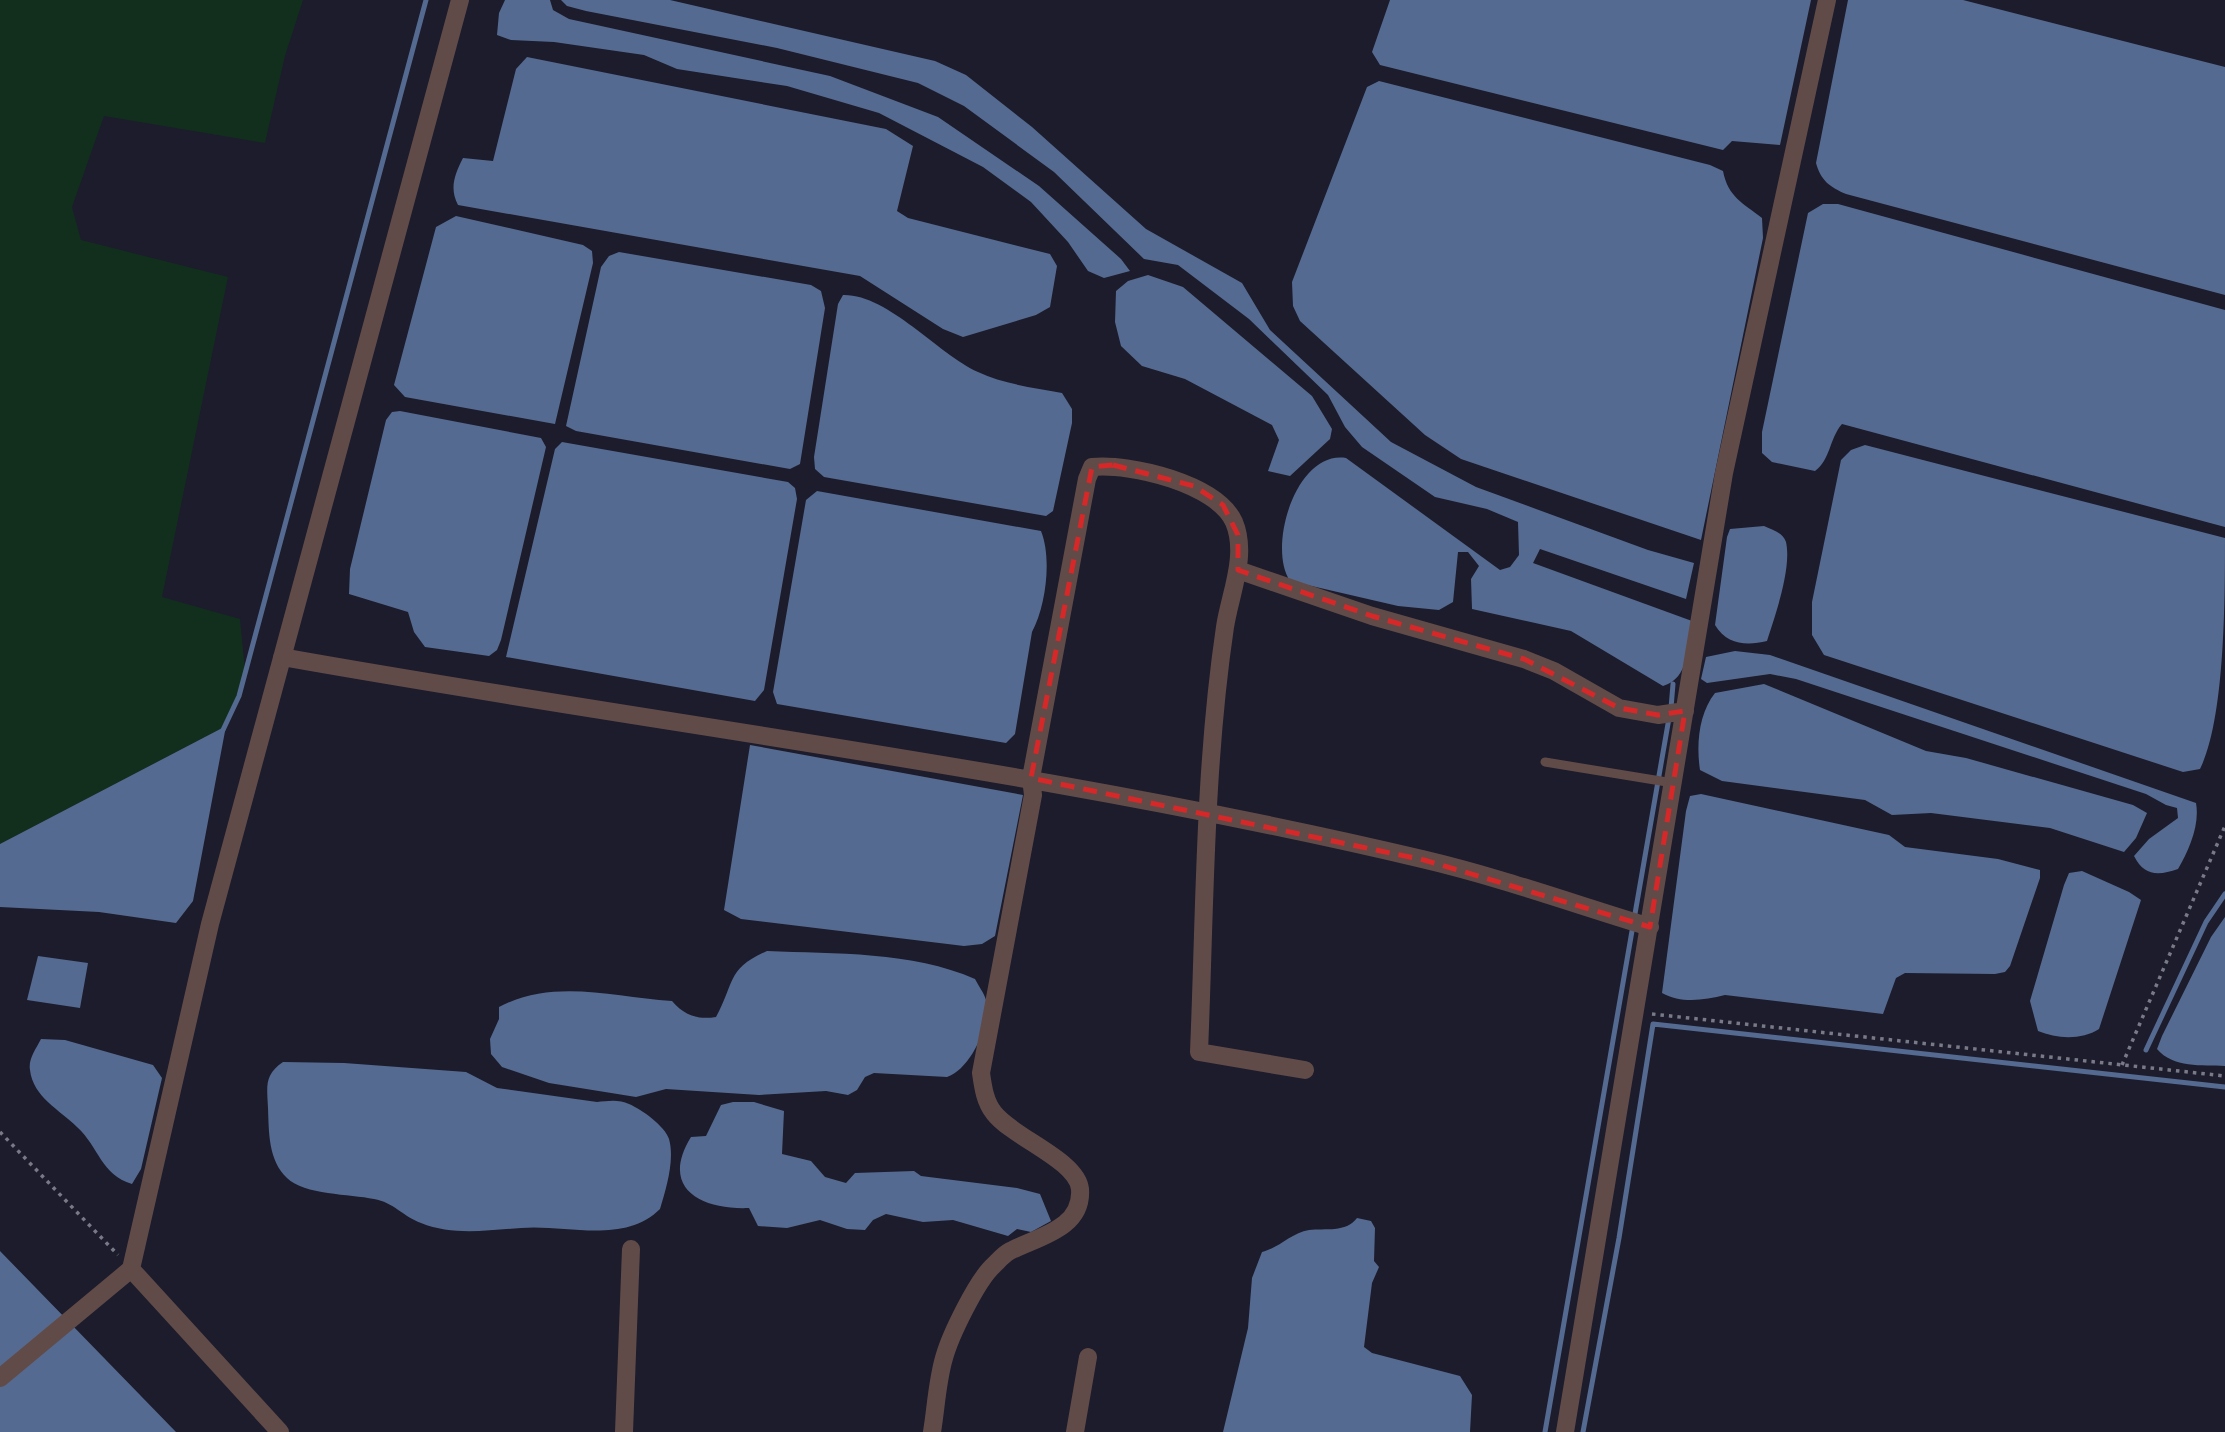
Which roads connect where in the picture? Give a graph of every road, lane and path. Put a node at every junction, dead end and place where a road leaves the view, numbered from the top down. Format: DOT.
graph roads {
  1 [pos="460,0"];
  2 [pos="1827,0"];
  3 [pos="1238,570"];
  4 [pos="282,657"];
  5 [pos="1685,711"];
  6 [pos="1545,762"];
  7 [pos="1031,778"];
  8 [pos="1673,783"];
  9 [pos="1205,814"];
  10 [pos="2225,827"];
  11 [pos="1650,927"];
  12 [pos="1636,1012"];
  13 [pos="2122,1065"];
  14 [pos="1305,1070"];
  15 [pos="2225,1076"];
  16 [pos="0,1132"];
  17 [pos="631,1249"];
  18 [pos="131,1269"];
  19 [pos="1088,1357"];
  20 [pos="0,1378"];
  21 [pos="280,1432"];
  22 [pos="624,1432"];
  23 [pos="932,1432"];
  24 [pos="1075,1432"];
  25 [pos="1565,1432"];
  1 -- 4 [label="street"];
  2 -- 5 [label="street"];
  3 -- 5 [label="street"];
  3 -- 7 [label="street"];
  3 -- 9 [label="street"];
  4 -- 7 [label="street"];
  4 -- 18 [label="street"];
  5 -- 8 [label="street"];
  6 -- 8 [label="lane"];
  7 -- 9 [label="street"];
  7 -- 23 [label="street"];
  8 -- 11 [label="street"];
  9 -- 11 [label="street"];
  9 -- 14 [label="street"];
  10 -- 13 [label="path"];
  11 -- 12 [label="street"];
  12 -- 13 [label="path"];
  12 -- 25 [label="street"];
  13 -- 15 [label="path"];
  16 -- 18 [label="path"];
  17 -- 22 [label="street"];
  18 -- 20 [label="street"];
  18 -- 21 [label="street"];
  19 -- 24 [label="street"];
}
